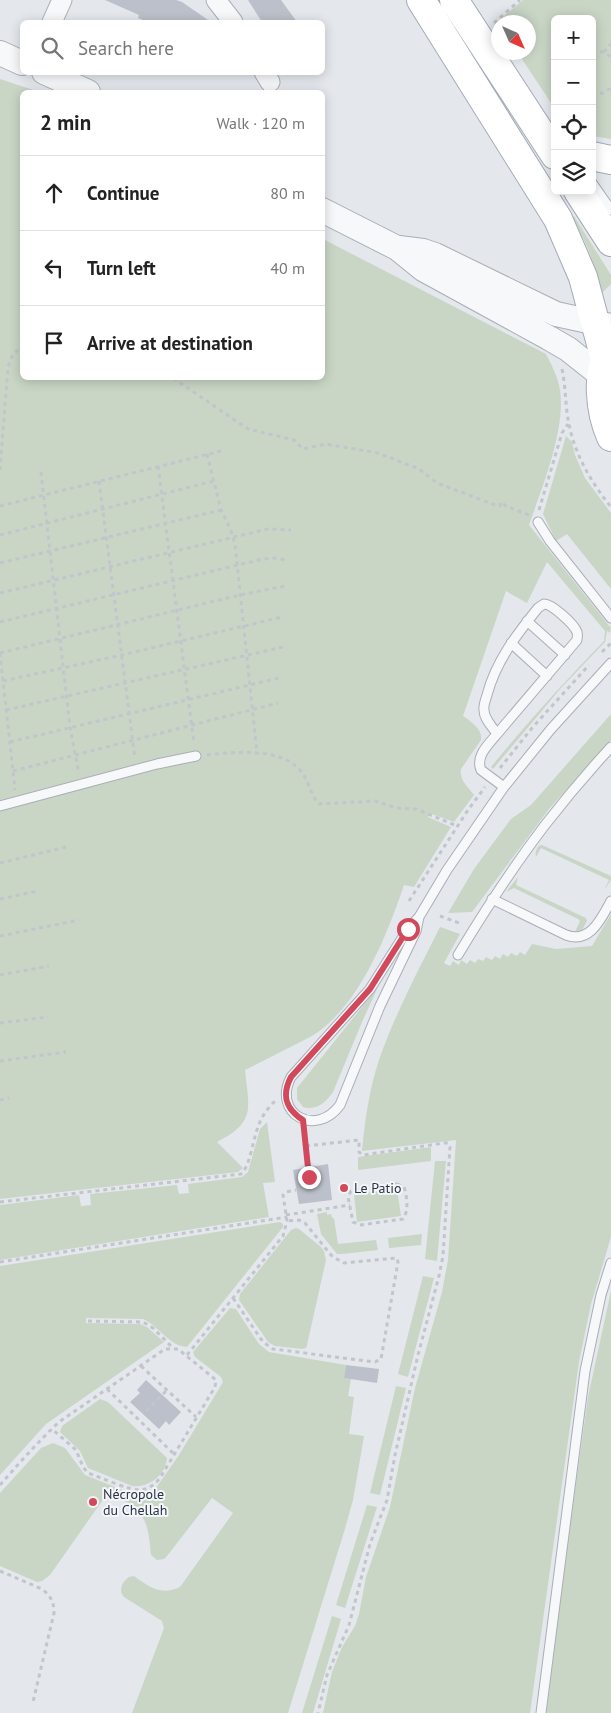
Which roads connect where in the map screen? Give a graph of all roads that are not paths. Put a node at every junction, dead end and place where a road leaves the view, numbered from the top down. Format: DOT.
graph roads {
  1 [pos="62,0"];
  2 [pos="216,0"];
  3 [pos="421,0"];
  4 [pos="454,0"];
  5 [pos="53,20"];
  6 [pos="231,20"];
  7 [pos="0,53"];
  8 [pos="20,62"];
  9 [pos="51,75"];
  10 [pos="84,90"];
  11 [pos="549,142"];
  12 [pos="596,157"];
  13 [pos="611,160"];
  14 [pos="596,189"];
  15 [pos="581,195"];
  16 [pos="611,210"];
  17 [pos="325,212"];
  18 [pos="611,242"];
  19 [pos="397,248"];
  20 [pos="603,324"];
  21 [pos="606,361"];
  22 [pos="611,437"];
  23 [pos="537,521"];
  24 [pos="611,618"];
  25 [pos="527,621"];
  26 [pos="511,643"];
  27 [pos="565,655"];
  28 [pos="611,663"];
  29 [pos="547,676"];
  30 [pos="496,734"];
  31 [pos="611,747"];
  32 [pos="196,756"];
  33 [pos="504,787"];
  34 [pos="0,806"];
  35 [pos="492,899"];
  36 [pos="611,901"];
  37 [pos="419,917"];
  38 [pos="458,955"];
  39 [pos="611,1263"];
  40 [pos="541,1713"];
  1 -- 5 [label="street"];
  2 -- 6 [label="street"];
  3 -- 20 [label="main road"];
  4 -- 11 [label="main road"];
  7 -- 8 [label="street"];
  9 -- 10 [label="street"];
  12 -- 13 [label="main road"];
  14 -- 16 [label="lane"];
  15 -- 18 [label="main road"];
  17 -- 19 [label="street"];
  19 -- 20 [label="street"];
  19 -- 21 [label="street"];
  20 -- 21 [label="main road"];
  21 -- 22 [label="main road"];
  23 -- 24 [label="lane"];
  25 -- 26 [label="lane"];
  25 -- 27 [label="lane"];
  25 -- 27 [label="lane"];
  26 -- 29 [label="lane"];
  26 -- 30 [label="lane"];
  27 -- 29 [label="lane"];
  28 -- 33 [label="lane"];
  29 -- 30 [label="lane"];
  30 -- 33 [label="lane"];
  31 -- 35 [label="lane"];
  32 -- 34 [label="lane"];
  33 -- 37 [label="lane"];
  35 -- 36 [label="lane"];
  35 -- 38 [label="lane"];
  37 -- 37 [label="lane"];
  39 -- 40 [label="lane"];
}
